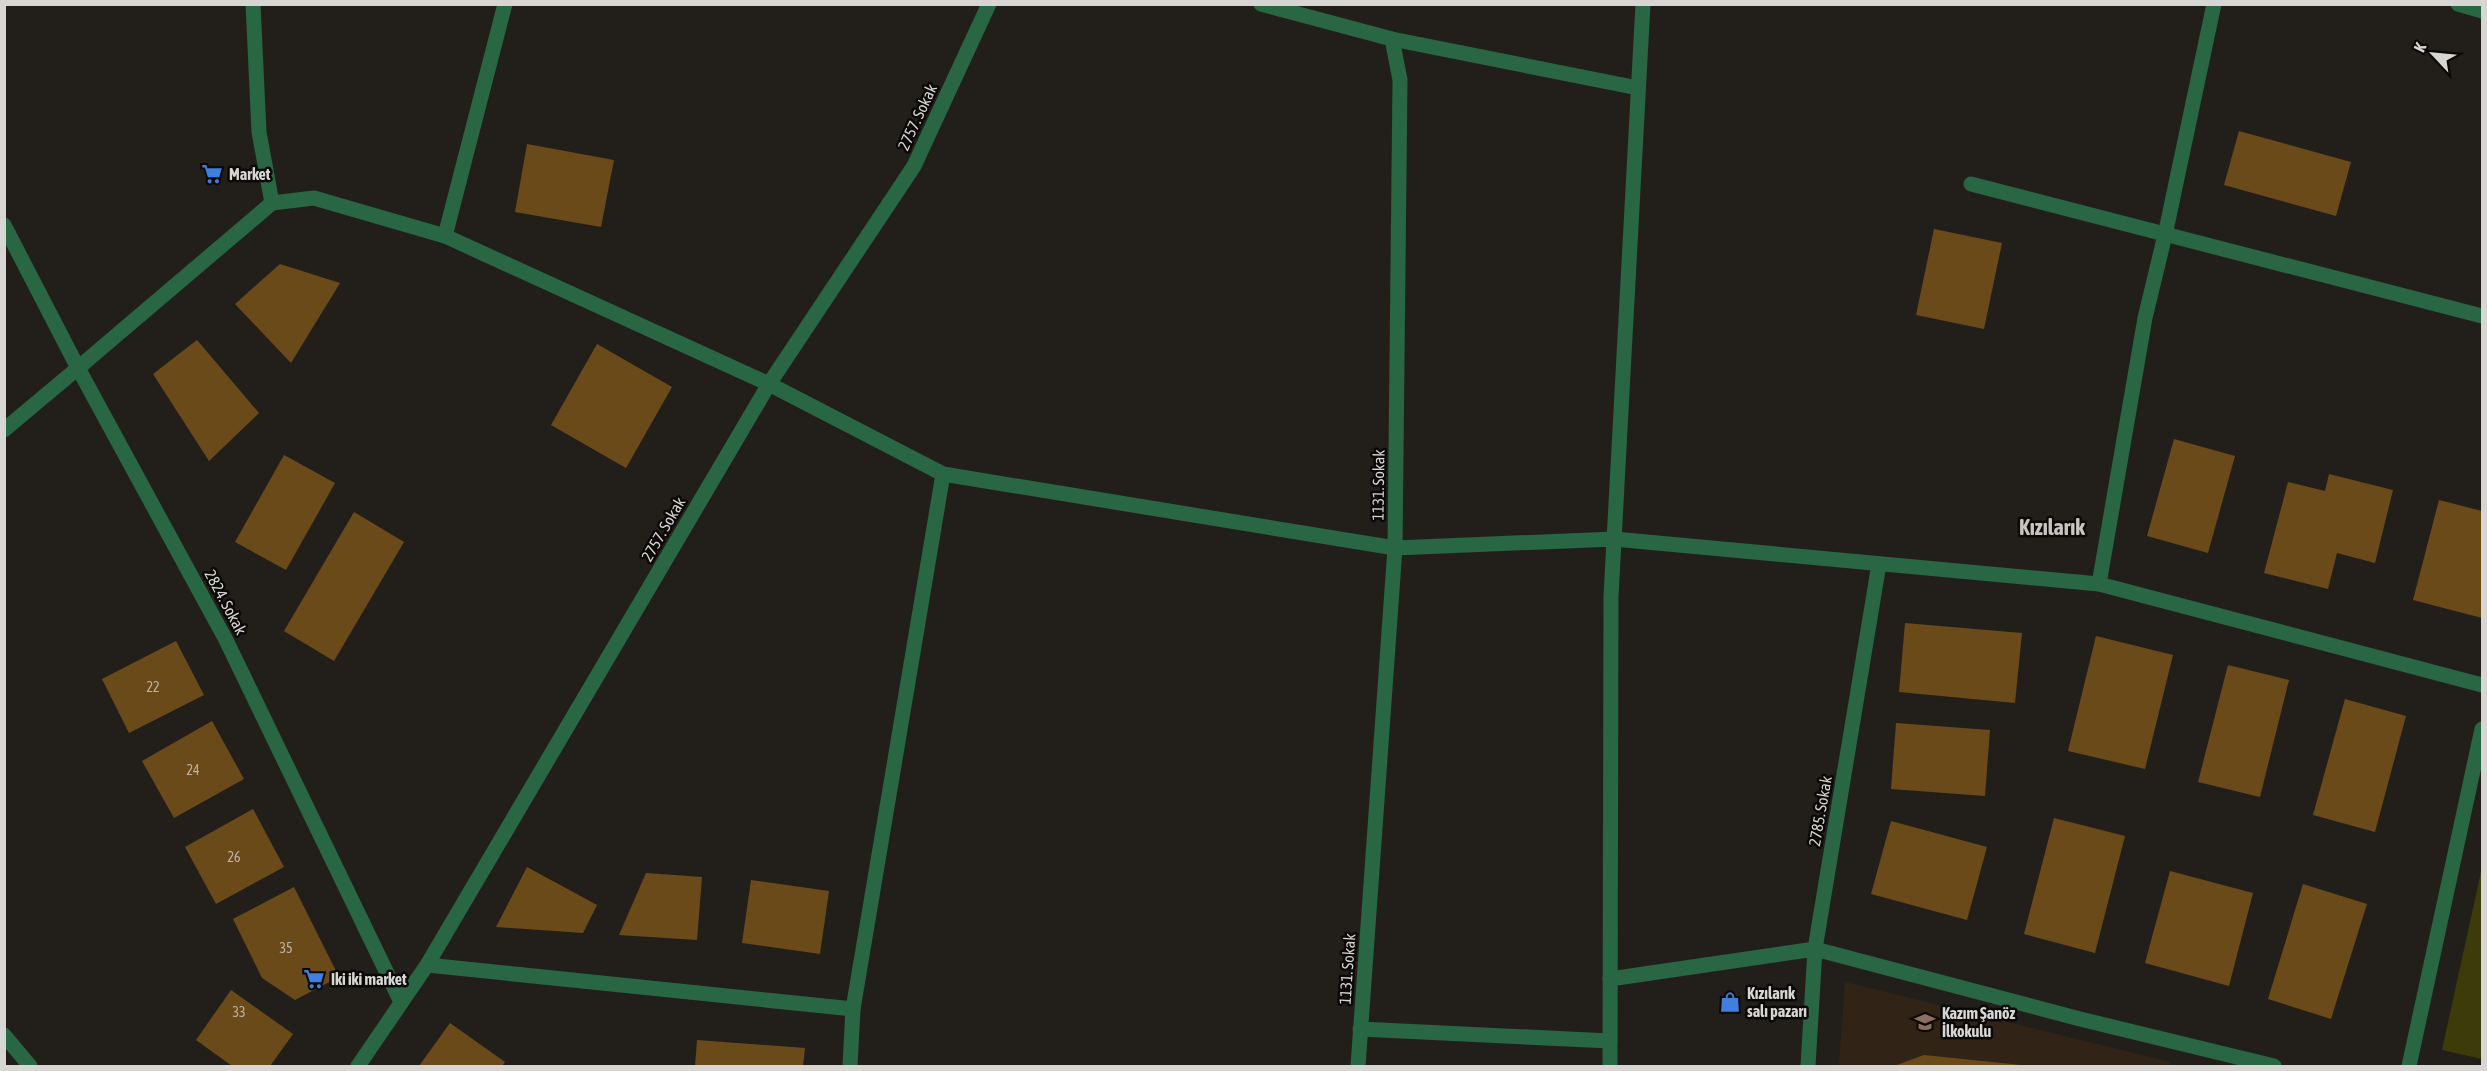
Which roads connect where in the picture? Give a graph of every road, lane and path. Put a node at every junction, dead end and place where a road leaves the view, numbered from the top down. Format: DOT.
graph roads {
  1 [pos="253,4"];
  2 [pos="505,4"];
  3 [pos="990,4"];
  4 [pos="1261,4"];
  5 [pos="1643,4"];
  6 [pos="2214,4"];
  7 [pos="2458,4"];
  8 [pos="2482,11"];
  9 [pos="1392,39"];
  10 [pos="1638,88"];
  11 [pos="1971,184"];
  12 [pos="272,203"];
  13 [pos="4,225"];
  14 [pos="2165,235"];
  15 [pos="445,236"];
  16 [pos="2482,316"];
  17 [pos="78,368"];
  18 [pos="769,384"];
  19 [pos="4,430"];
  20 [pos="943,474"];
  21 [pos="1614,539"];
  22 [pos="1395,548"];
  23 [pos="1879,564"];
  24 [pos="2099,584"];
  25 [pos="2482,685"];
  26 [pos="2482,729"];
  27 [pos="1815,949"];
  28 [pos="427,965"];
  29 [pos="1610,979"];
  30 [pos="401,1002"];
  31 [pos="853,1009"];
  32 [pos="1360,1029"];
  33 [pos="4,1035"];
  34 [pos="1610,1041"];
  35 [pos="30,1066"];
  36 [pos="358,1066"];
  37 [pos="850,1066"];
  38 [pos="1358,1066"];
  39 [pos="1610,1066"];
  40 [pos="1808,1066"];
  41 [pos="2274,1066"];
  42 [pos="2409,1066"];
  1 -- 12 [label="street"];
  2 -- 15 [label="street"];
  3 -- 18 [label="street, 2757. Sokak"];
  4 -- 9 [label="street"];
  5 -- 10 [label="street"];
  6 -- 14 [label="street"];
  7 -- 8 [label="street"];
  9 -- 10 [label="street"];
  9 -- 22 [label="street, 1131. Sokak"];
  10 -- 21 [label="street"];
  11 -- 14 [label="street"];
  12 -- 15 [label="street"];
  12 -- 17 [label="street"];
  13 -- 17 [label="street, 2824. Sokak"];
  14 -- 16 [label="street"];
  14 -- 24 [label="street"];
  15 -- 18 [label="street"];
  17 -- 19 [label="street"];
  17 -- 30 [label="street, 2824. Sokak"];
  18 -- 20 [label="street"];
  18 -- 28 [label="street, 2757. Sokak"];
  20 -- 22 [label="street"];
  20 -- 31 [label="street"];
  21 -- 22 [label="street"];
  21 -- 23 [label="street"];
  21 -- 29 [label="street"];
  22 -- 32 [label="street, 1131. Sokak"];
  23 -- 24 [label="street"];
  23 -- 27 [label="street, 2785. Sokak"];
  24 -- 25 [label="street"];
  26 -- 42 [label="street"];
  27 -- 29 [label="street"];
  27 -- 40 [label="street, 2785. Sokak"];
  27 -- 41 [label="street"];
  28 -- 30 [label="street, 2757. Sokak"];
  28 -- 31 [label="street"];
  29 -- 34 [label="street"];
  30 -- 36 [label="street, 2757. Sokak"];
  31 -- 37 [label="street"];
  32 -- 34 [label="street"];
  32 -- 38 [label="street, 1131. Sokak"];
  33 -- 35 [label="street"];
  34 -- 39 [label="street"];
}
